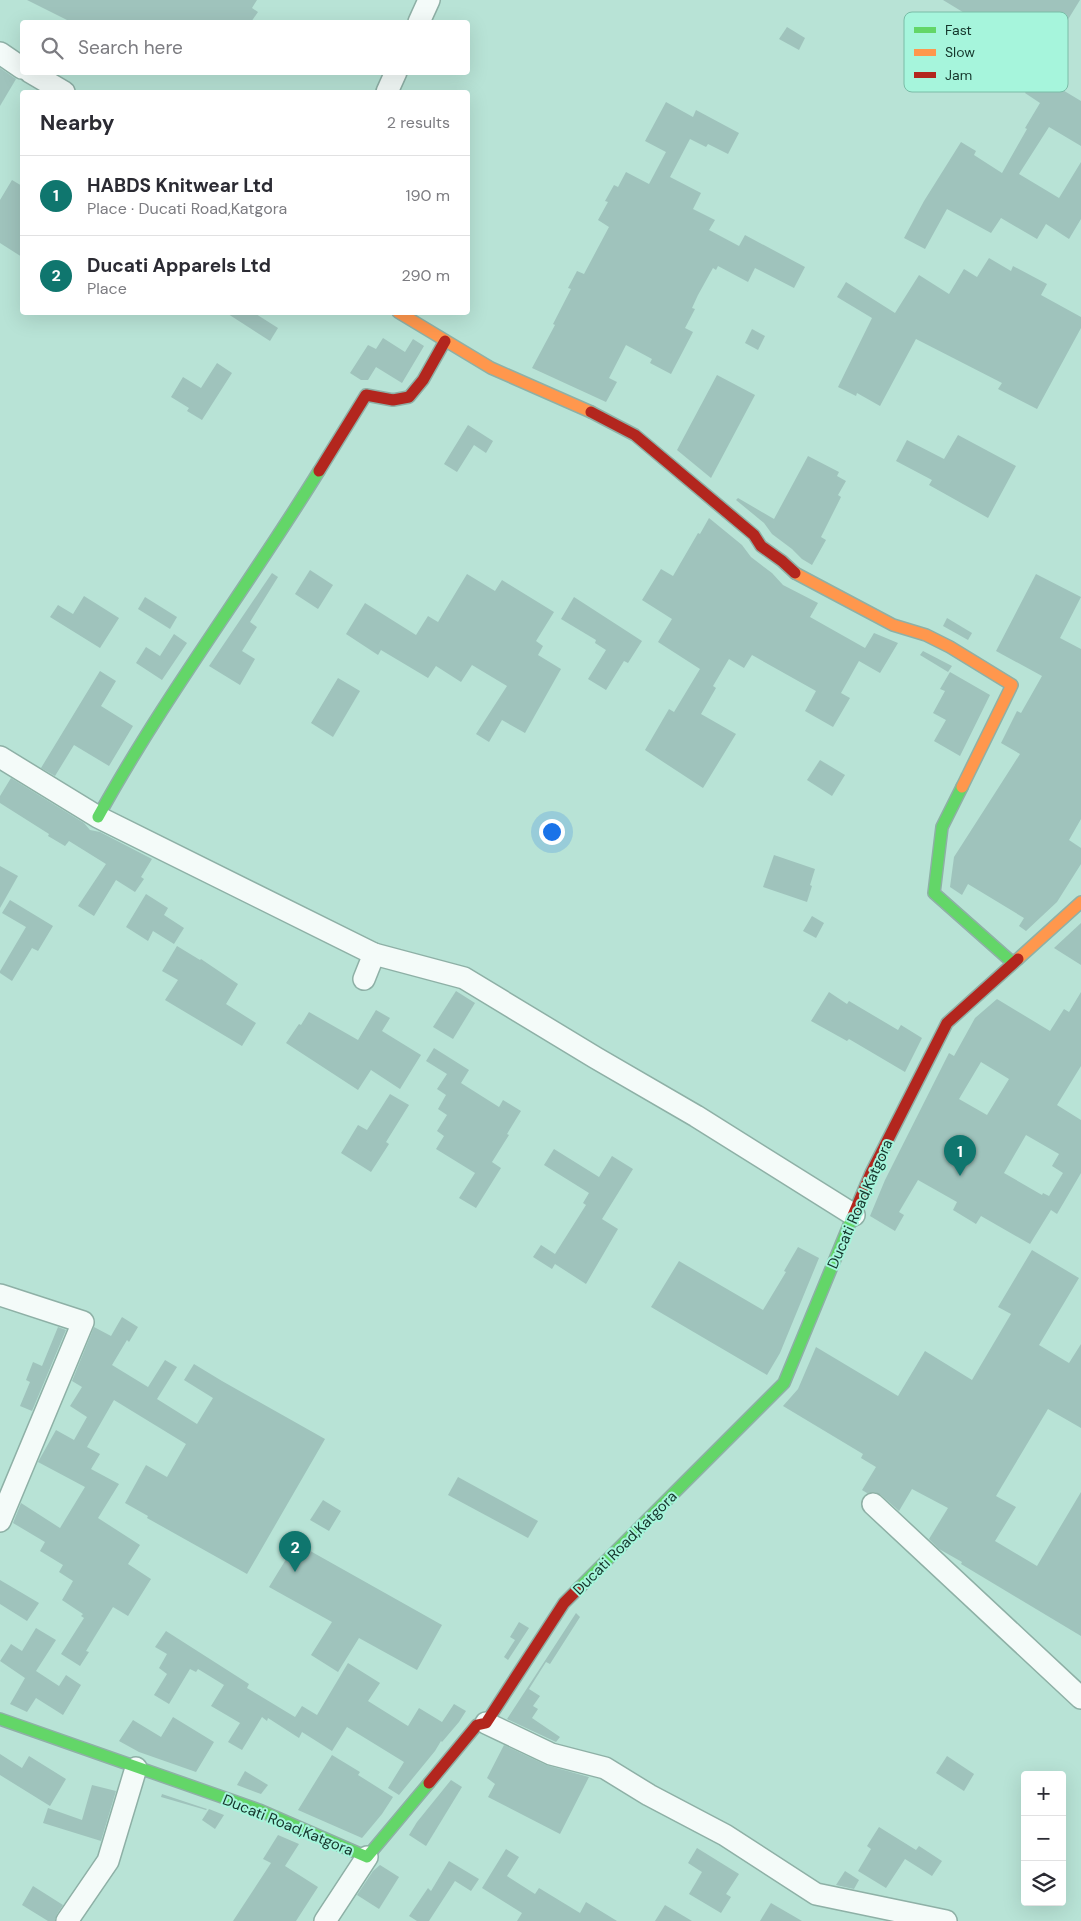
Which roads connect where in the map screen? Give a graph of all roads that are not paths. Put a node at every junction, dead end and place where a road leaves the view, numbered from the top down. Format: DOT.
graph roads {
  1 [pos="429,0"];
  2 [pos="420,20"];
  3 [pos="0,52"];
  4 [pos="20,67"];
  5 [pos="35,75"];
  6 [pos="395,75"];
  7 [pos="61,90"];
  8 [pos="388,90"];
  9 [pos="403,315"];
  10 [pos="445,341"];
  11 [pos="0,757"];
  12 [pos="98,817"];
  13 [pos="1081,902"];
  14 [pos="374,954"];
  15 [pos="1013,963"];
  16 [pos="364,979"];
  17 [pos="854,1214"];
  18 [pos="0,1295"];
  19 [pos="873,1504"];
  20 [pos="0,1521"];
  21 [pos="1081,1698"];
  22 [pos="0,1719"];
  23 [pos="486,1722"];
  24 [pos="136,1768"];
  25 [pos="367,1857"];
  26 [pos="67,1921"];
  27 [pos="325,1921"];
  28 [pos="946,1921"];
  1 -- 2 [label="street"];
  3 -- 4 [label="street"];
  5 -- 7 [label="street"];
  6 -- 8 [label="street"];
  9 -- 10 [label="street"];
  10 -- 12 [label="street"];
  10 -- 15 [label="street"];
  11 -- 12 [label="street"];
  12 -- 14 [label="street"];
  13 -- 15 [label="street, Ducati Road,Katgora"];
  14 -- 16 [label="street"];
  14 -- 17 [label="street"];
  15 -- 17 [label="street, Ducati Road,Katgora"];
  17 -- 23 [label="street, Ducati Road,Katgora"];
  18 -- 20 [label="street"];
  19 -- 21 [label="street"];
  22 -- 24 [label="street, Ducati Road,Katgora"];
  23 -- 25 [label="street, Ducati Road,Katgora"];
  23 -- 28 [label="street"];
  24 -- 25 [label="street, Ducati Road,Katgora"];
  24 -- 26 [label="street"];
  25 -- 27 [label="street"];
}
